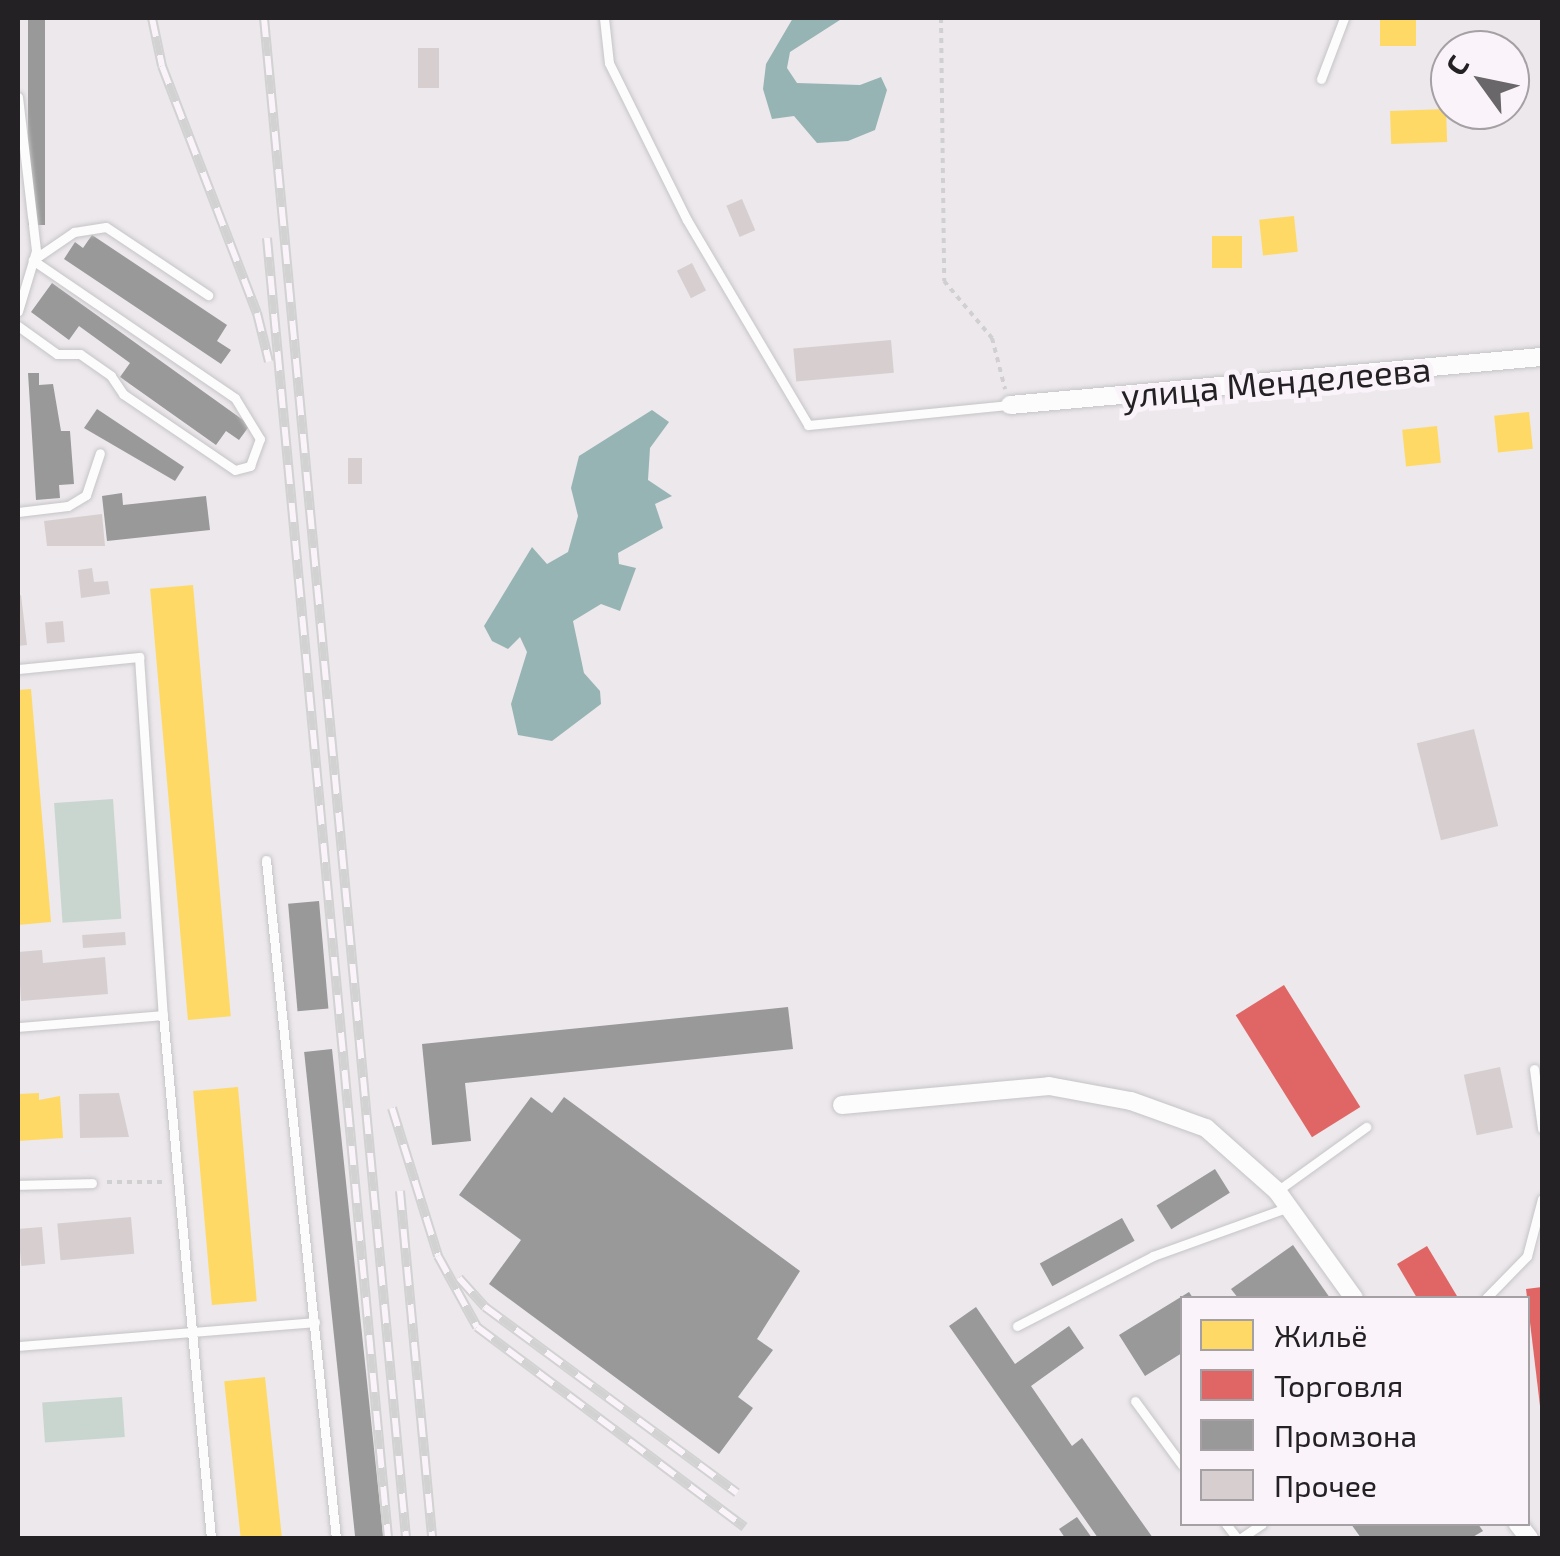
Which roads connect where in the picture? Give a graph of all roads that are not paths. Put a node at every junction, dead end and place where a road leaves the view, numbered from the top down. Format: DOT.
graph roads {
  1 [pos="604,18"];
  2 [pos="1344,18"];
  3 [pos="1321,78"];
  4 [pos="18,97"];
  5 [pos="34,260"];
  6 [pos="208,295"];
  7 [pos="18,310"];
  8 [pos="18,326"];
  9 [pos="1542,357"];
  10 [pos="1010,405"];
  11 [pos="100,454"];
  12 [pos="18,512"];
  13 [pos="18,669"];
  14 [pos="266,860"];
  15 [pos="163,1016"];
  16 [pos="18,1026"];
  17 [pos="1534,1068"];
  18 [pos="842,1106"];
  19 [pos="1366,1127"];
  20 [pos="1542,1128"];
  21 [pos="92,1183"];
  22 [pos="18,1185"];
  23 [pos="1277,1191"];
  24 [pos="1542,1199"];
  25 [pos="1289,1208"];
  26 [pos="1353,1296"];
  27 [pos="1488,1296"];
  28 [pos="315,1322"];
  29 [pos="1017,1326"];
  30 [pos="193,1333"];
  31 [pos="18,1346"];
  32 [pos="1135,1401"];
  33 [pos="1180,1462"];
  34 [pos="211,1538"];
  35 [pos="336,1538"];
  1 -- 10 [label="lane"];
  2 -- 3 [label="lane"];
  4 -- 5 [label="lane"];
  5 -- 6 [label="lane"];
  5 -- 7 [label="lane"];
  5 -- 8 [label="lane"];
  9 -- 10 [label="street, улица Менделеева"];
  11 -- 12 [label="lane"];
  13 -- 15 [label="lane"];
  14 -- 28 [label="lane"];
  15 -- 16 [label="lane"];
  15 -- 30 [label="lane"];
  17 -- 20 [label="lane"];
  18 -- 23 [label="street"];
  19 -- 23 [label="lane"];
  21 -- 22 [label="lane"];
  23 -- 25 [label="street"];
  24 -- 27 [label="lane"];
  25 -- 26 [label="street"];
  25 -- 29 [label="lane"];
  28 -- 30 [label="lane"];
  28 -- 35 [label="lane"];
  30 -- 31 [label="lane"];
  30 -- 34 [label="lane"];
  32 -- 33 [label="lane"];
}
